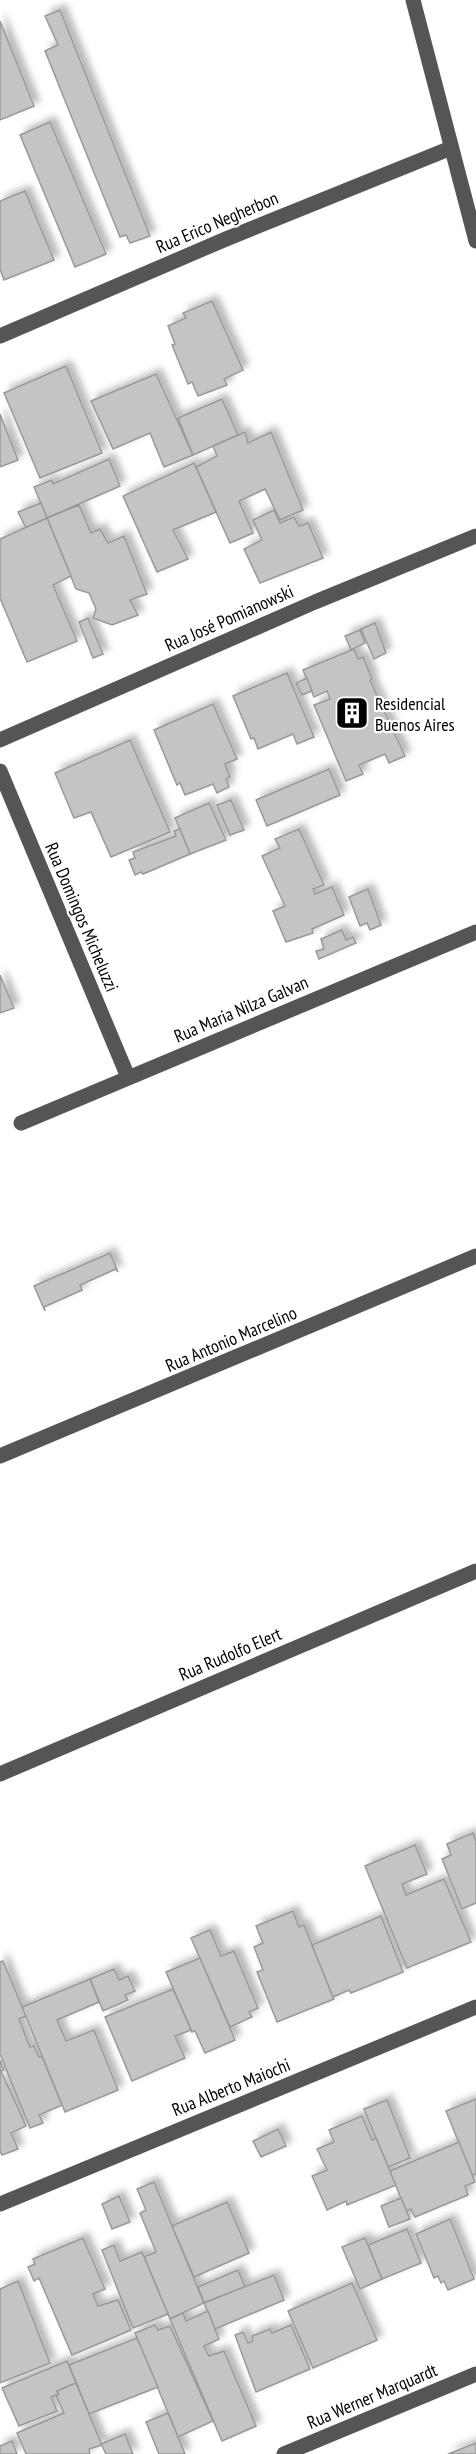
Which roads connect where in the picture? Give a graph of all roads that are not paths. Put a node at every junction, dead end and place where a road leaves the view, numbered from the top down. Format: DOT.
graph roads {
  1 [pos="413,0"];
  2 [pos="451,148"];
  3 [pos="476,241"];
  4 [pos="0,336"];
  5 [pos="476,536"];
  6 [pos="0,740"];
  7 [pos="0,771"];
  8 [pos="476,933"];
  9 [pos="128,1077"];
  10 [pos="21,1123"];
  11 [pos="476,1256"];
  12 [pos="0,1456"];
  13 [pos="476,1571"];
  14 [pos="0,1774"];
  15 [pos="476,2007"];
  16 [pos="0,2204"];
  17 [pos="476,2374"];
  18 [pos="284,2454"];
  1 -- 2 [label="street"];
  2 -- 3 [label="street"];
  2 -- 4 [label="street, Rua Erico Negherbon"];
  5 -- 6 [label="street, Rua José Pomianowski"];
  7 -- 9 [label="street, Rua Domingos Micheluzzi"];
  8 -- 9 [label="street, Rua Maria Nilza Galvan"];
  9 -- 10 [label="street, Rua Maria Nilza Galvan"];
  11 -- 12 [label="street, Rua Antonio Marcelino"];
  13 -- 14 [label="street, Rua Rudolfo Elert"];
  15 -- 16 [label="street, Rua Alberto Maiochi"];
  17 -- 18 [label="street, Rua Werner Marquardt"];
}
